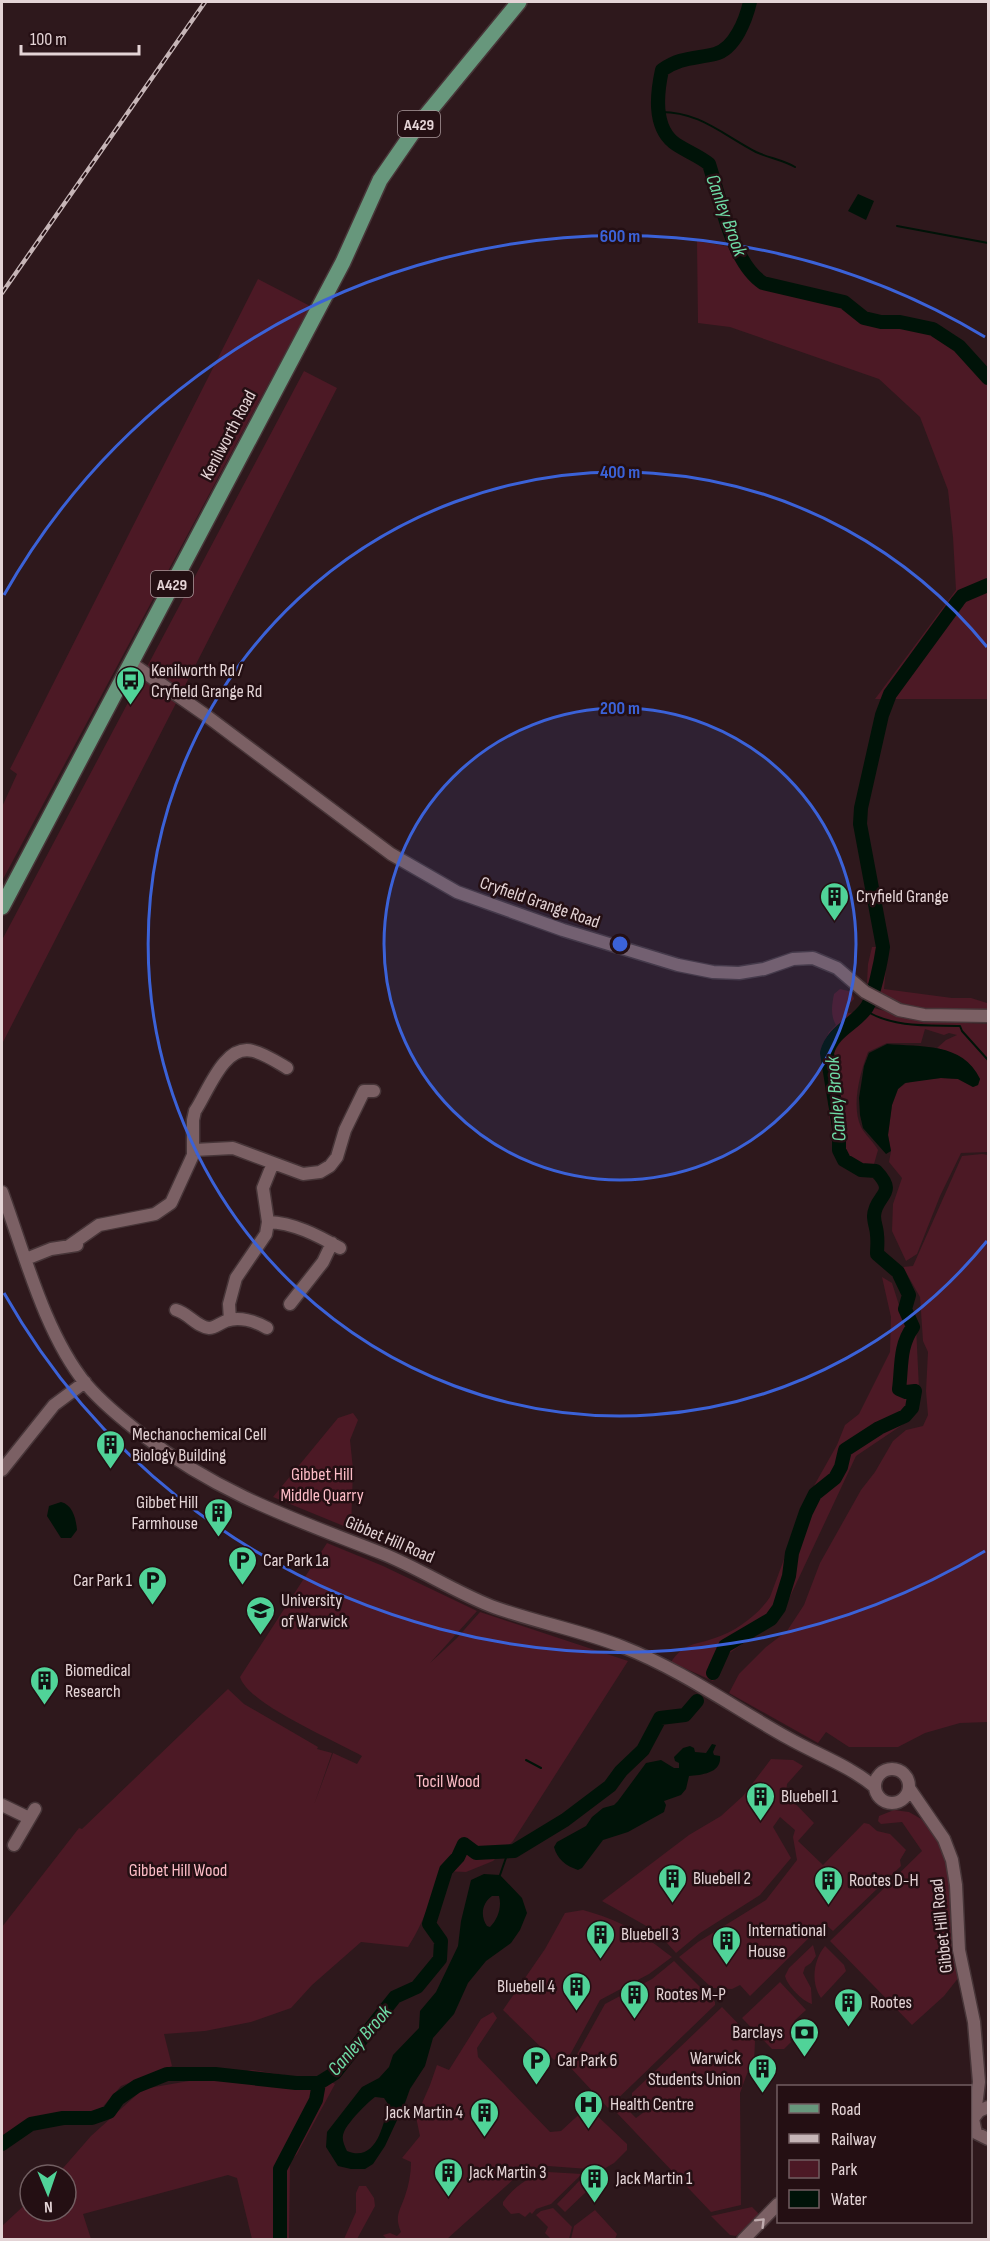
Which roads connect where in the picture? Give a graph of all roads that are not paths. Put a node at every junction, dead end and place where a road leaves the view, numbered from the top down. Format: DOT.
graph roads {
  1 [pos="519,2"];
  2 [pos="131,663"];
  3 [pos="2,907"];
  4 [pos="988,1016"];
  5 [pos="287,1068"];
  6 [pos="365,1088"];
  7 [pos="194,1150"];
  8 [pos="273,1163"];
  9 [pos="2,1192"];
  10 [pos="268,1222"];
  11 [pos="26,1259"];
  12 [pos="290,1304"];
  13 [pos="176,1310"];
  14 [pos="230,1320"];
  15 [pos="267,1328"];
  16 [pos="85,1382"];
  17 [pos="2,1470"];
  18 [pos="855,1771"];
  19 [pos="882,1773"];
  20 [pos="875,1786"];
  21 [pos="909,1788"];
  22 [pos="898,1802"];
  23 [pos="2,1805"];
  24 [pos="923,1810"];
  25 [pos="14,1845"];
  26 [pos="980,2082"];
  27 [pos="988,2100"];
  28 [pos="988,2107"];
  29 [pos="973,2120"];
  30 [pos="988,2139"];
  31 [pos="777,2205"];
  32 [pos="743,2240"];
  1 -- 2 [label="main road, Kenilworth Road / A429"];
  2 -- 3 [label="main road, Kenilworth Road / A429"];
  2 -- 4 [label="street, Cryfield Grange Road"];
  5 -- 7 [label="street"];
  6 -- 8 [label="street"];
  7 -- 8 [label="street"];
  7 -- 11 [label="street"];
  8 -- 10 [label="street"];
  9 -- 11 [label="street, Gibbet Hill Road"];
  10 -- 12 [label="street"];
  10 -- 14 [label="street"];
  11 -- 16 [label="street, Gibbet Hill Road"];
  13 -- 14 [label="street"];
  14 -- 15 [label="street"];
  16 -- 17 [label="street"];
  16 -- 18 [label="street, Gibbet Hill Road"];
  18 -- 19 [label="street, Gibbet Hill Road"];
  18 -- 20 [label="street, Gibbet Hill Road"];
  19 -- 20 [label="street"];
  19 -- 21 [label="street"];
  20 -- 22 [label="street"];
  21 -- 22 [label="street"];
  21 -- 24 [label="street, Gibbet Hill Road"];
  22 -- 24 [label="street"];
  23 -- 25 [label="street"];
  24 -- 26 [label="street, Gibbet Hill Road"];
  26 -- 27 [label="street, Gibbet Hill Road"];
  26 -- 29 [label="street, Gibbet Hill Road"];
  28 -- 29 [label="street"];
  29 -- 30 [label="street"];
  32 -- 31 [label="street, one-way"];
}
